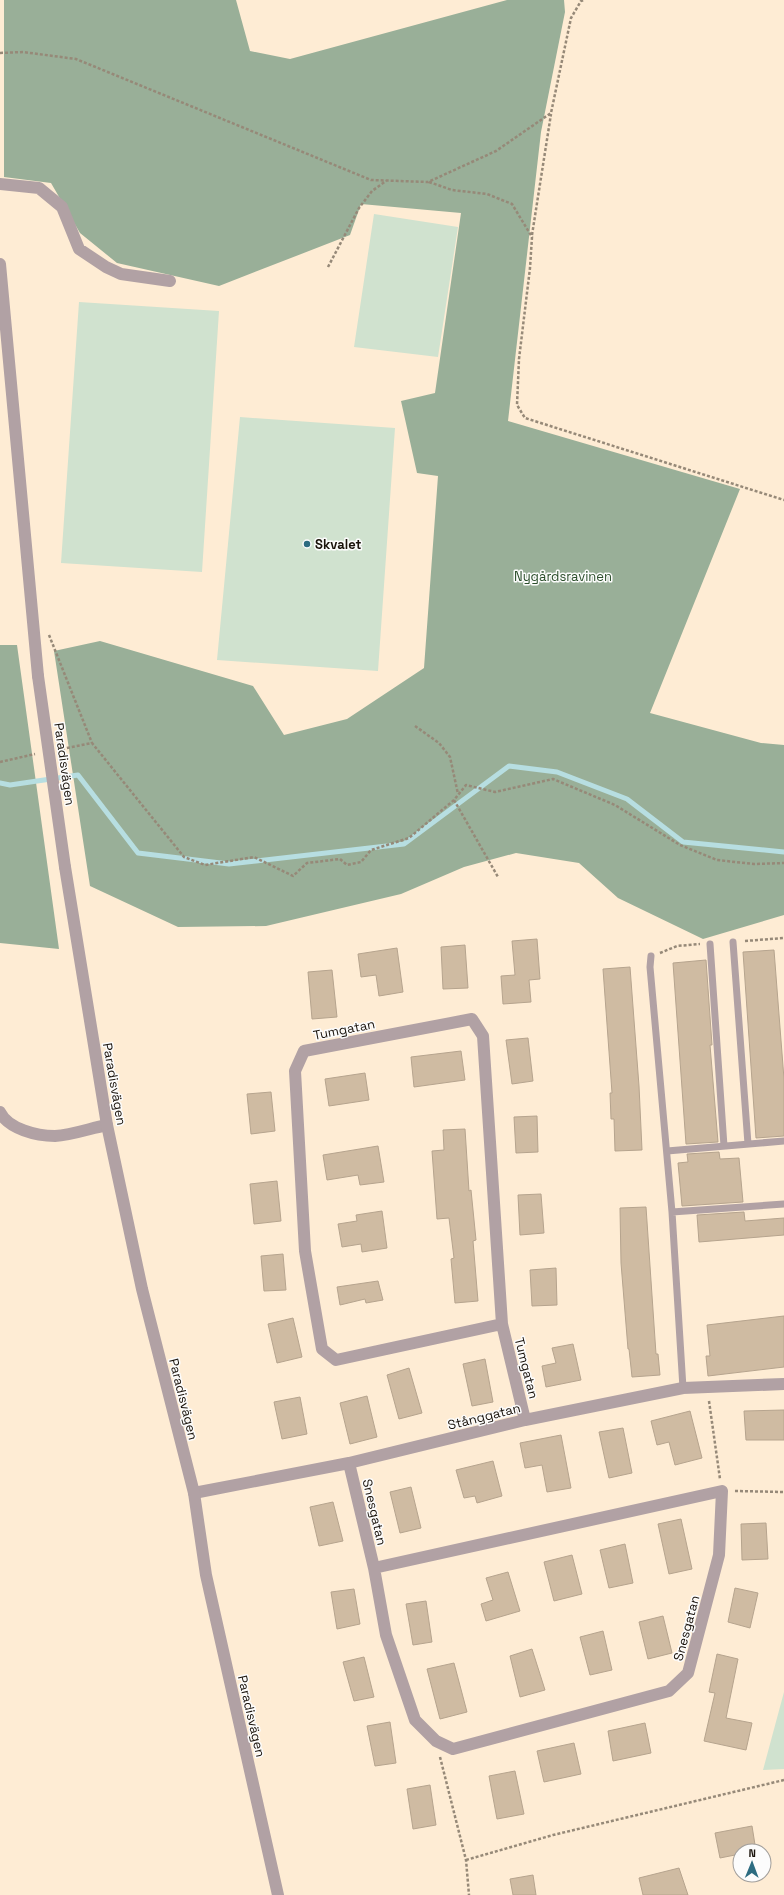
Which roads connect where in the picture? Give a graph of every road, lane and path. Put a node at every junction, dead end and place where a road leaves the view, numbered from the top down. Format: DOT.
graph roads {
  1 [pos="582,0"];
  2 [pos="0,53"];
  3 [pos="551,113"];
  4 [pos="387,181"];
  5 [pos="428,182"];
  6 [pos="0,184"];
  7 [pos="532,237"];
  8 [pos="0,264"];
  9 [pos="328,267"];
  10 [pos="170,280"];
  11 [pos="784,500"];
  12 [pos="49,634"];
  13 [pos="415,726"];
  14 [pos="92,742"];
  15 [pos="85,744"];
  16 [pos="458,794"];
  17 [pos="454,800"];
  18 [pos="784,863"];
  19 [pos="498,877"];
  20 [pos="733,942"];
  21 [pos="710,944"];
  22 [pos="651,956"];
  23 [pos="0,1112"];
  24 [pos="107,1125"];
  25 [pos="784,1141"];
  26 [pos="748,1144"];
  27 [pos="724,1146"];
  28 [pos="667,1151"];
  29 [pos="784,1204"];
  30 [pos="672,1212"];
  31 [pos="502,1324"];
  32 [pos="784,1384"];
  33 [pos="707,1387"];
  34 [pos="683,1388"];
  35 [pos="526,1420"];
  36 [pos="349,1464"];
  37 [pos="722,1491"];
  38 [pos="784,1492"];
  39 [pos="194,1493"];
  40 [pos="374,1568"];
  41 [pos="436,1741"];
  42 [pos="784,1780"];
  43 [pos="466,1860"];
  44 [pos="278,1895"];
  45 [pos="469,1895"];
  1 -- 3 [label="path"];
  2 -- 4 [label="path"];
  3 -- 5 [label="path"];
  3 -- 7 [label="path"];
  4 -- 5 [label="path"];
  4 -- 9 [label="path"];
  5 -- 7 [label="path"];
  6 -- 10 [label="street"];
  7 -- 11 [label="path"];
  8 -- 24 [label="street, Paradisvägen, bridge"];
  12 -- 14 [label="path"];
  13 -- 16 [label="path"];
  14 -- 15 [label="path"];
  14 -- 17 [label="path"];
  16 -- 17 [label="path"];
  16 -- 18 [label="path"];
  17 -- 19 [label="path"];
  20 -- 26 [label="lane"];
  21 -- 27 [label="lane"];
  22 -- 28 [label="lane"];
  23 -- 24 [label="street"];
  24 -- 39 [label="street, Paradisvägen"];
  25 -- 26 [label="lane"];
  26 -- 27 [label="lane"];
  27 -- 28 [label="lane"];
  28 -- 30 [label="lane"];
  29 -- 30 [label="lane"];
  30 -- 34 [label="lane"];
  31 -- 31 [label="street, Tumgatan"];
  31 -- 35 [label="street, Tumgatan"];
  32 -- 33 [label="street, Stånggatan"];
  33 -- 34 [label="street, Stånggatan"];
  33 -- 37 [label="path"];
  34 -- 35 [label="street, Stånggatan"];
  35 -- 36 [label="street, Stånggatan"];
  36 -- 39 [label="street, Stånggatan"];
  36 -- 40 [label="street, Snesgatan"];
  37 -- 38 [label="path"];
  37 -- 40 [label="street"];
  37 -- 41 [label="street, Snesgatan"];
  39 -- 44 [label="street, Paradisvägen"];
  40 -- 41 [label="street, Snesgatan"];
  41 -- 43 [label="path"];
  42 -- 43 [label="path"];
  43 -- 45 [label="path"];
}
